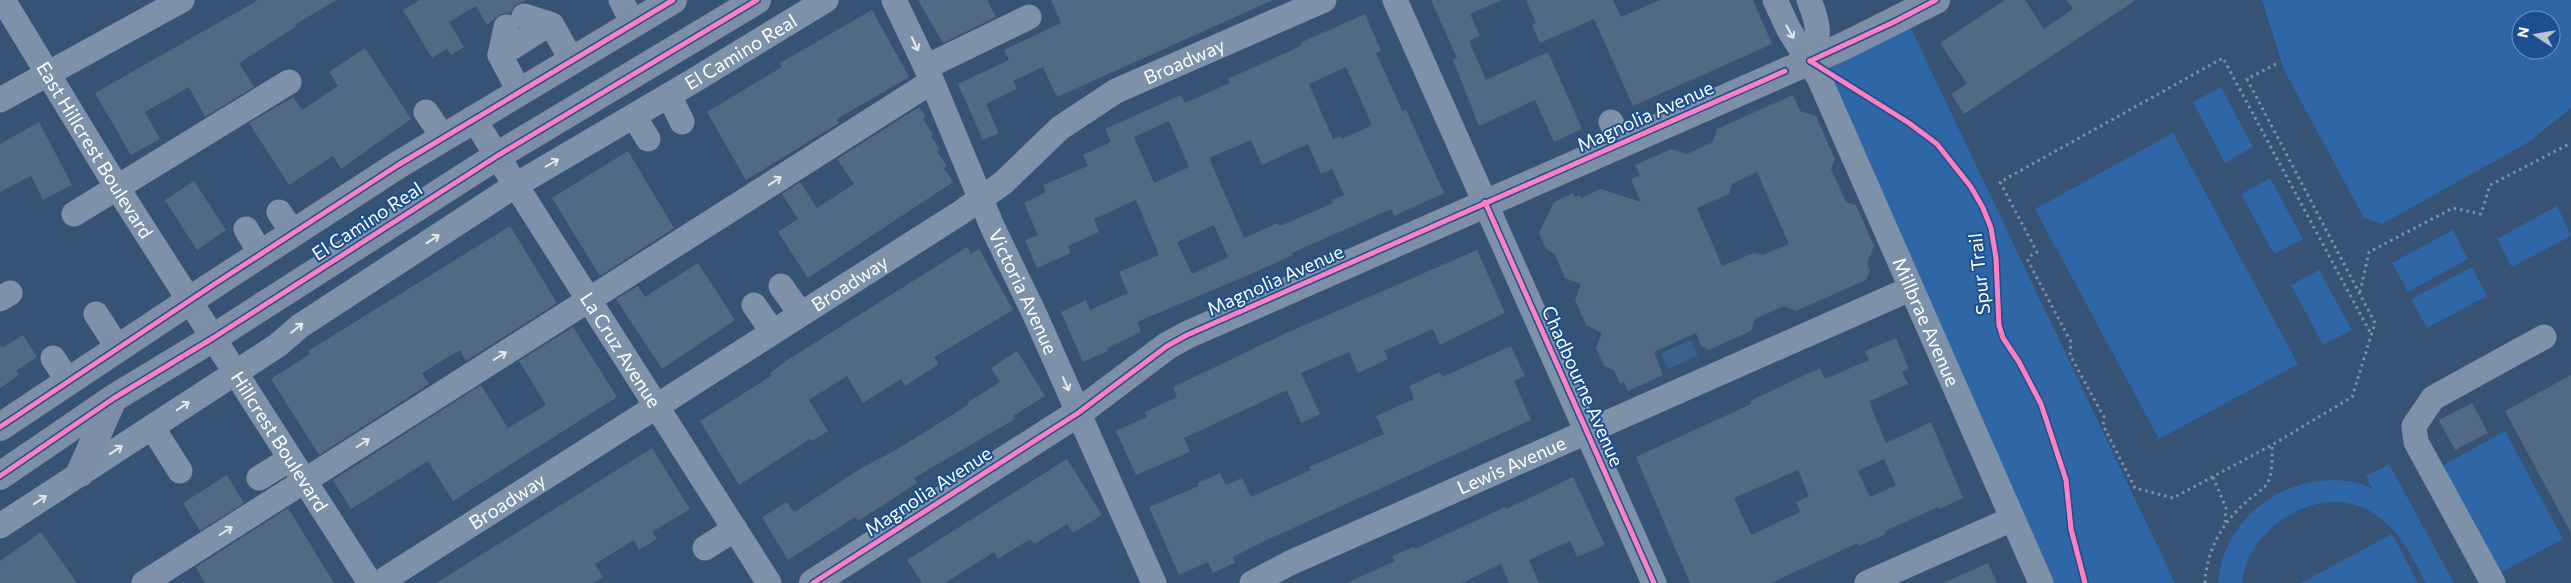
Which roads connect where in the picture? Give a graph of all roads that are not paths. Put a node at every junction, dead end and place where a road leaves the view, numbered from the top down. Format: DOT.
graph roads {
  1 [pos="3,0"];
  2 [pos="182,0"];
  3 [pos="621,0"];
  4 [pos="673,0"];
  5 [pos="757,0"];
  6 [pos="826,0"];
  7 [pos="894,0"];
  8 [pos="1324,0"];
  9 [pos="1395,0"];
  10 [pos="1775,0"];
  11 [pos="1809,0"];
  12 [pos="1936,0"];
  13 [pos="1029,17"];
  14 [pos="549,24"];
  15 [pos="633,24"];
  16 [pos="500,55"];
  17 [pos="572,61"];
  18 [pos="1810,61"];
  19 [pos="928,74"];
  20 [pos="48,76"];
  21 [pos="289,82"];
  22 [pos="519,91"];
  23 [pos="669,96"];
  24 [pos="0,100"];
  25 [pos="426,112"];
  26 [pos="634,116"];
  27 [pos="473,118"];
  28 [pos="682,122"];
  29 [pos="443,137"];
  30 [pos="648,139"];
  31 [pos="497,156"];
  32 [pos="516,184"];
  33 [pos="118,189"];
  34 [pos="980,198"];
  35 [pos="1485,202"];
  36 [pos="74,214"];
  37 [pos="246,229"];
  38 [pos="261,254"];
  39 [pos="781,286"];
  40 [pos="1910,288"];
  41 [pos="189,300"];
  42 [pos="589,300"];
  43 [pos="754,305"];
  44 [pos="800,313"];
  45 [pos="96,314"];
  46 [pos="772,331"];
  47 [pos="2544,337"];
  48 [pos="213,338"];
  49 [pos="118,348"];
  50 [pos="53,358"];
  51 [pos="235,372"];
  52 [pos="68,381"];
  53 [pos="114,398"];
  54 [pos="656,405"];
  55 [pos="1078,413"];
  56 [pos="0,427"];
  57 [pos="152,427"];
  58 [pos="1587,431"];
  59 [pos="290,459"];
  60 [pos="180,471"];
  61 [pos="80,474"];
  62 [pos="0,476"];
  63 [pos="259,478"];
  64 [pos="304,481"];
  65 [pos="2012,519"];
  66 [pos="0,526"];
  67 [pos="735,529"];
  68 [pos="706,548"];
  69 [pos="144,583"];
  70 [pos="370,583"];
  71 [pos="379,583"];
  72 [pos="769,583"];
  73 [pos="813,583"];
  74 [pos="1154,583"];
  75 [pos="1252,583"];
  76 [pos="1654,583"];
  77 [pos="1866,583"];
  78 [pos="2041,583"];
  79 [pos="2493,583"];
  1 -- 20 [label="street, East Hillcrest Boulevard"];
  2 -- 20 [label="street"];
  3 -- 15 [label="street"];
  4 -- 15 [label="main road, El Camino Real"];
  5 -- 31 [label="main road, El Camino Real"];
  6 -- 23 [label="street, El Camino Real"];
  7 -- 19 [label="street, Victoria Avenue, one-way"];
  8 -- 34 [label="street, Broadway"];
  9 -- 35 [label="street, Chadbourne Avenue"];
  10 -- 18 [label="street, Millbrae Avenue, one-way"];
  11 -- 18 [label="street"];
  12 -- 18 [label="main road, Magnolia Avenue"];
  13 -- 19 [label="street"];
  14 -- 16 [label="street"];
  14 -- 16 [label="street"];
  14 -- 17 [label="street"];
  15 -- 17 [label="main road, El Camino Real"];
  16 -- 22 [label="street"];
  17 -- 22 [label="main road, El Camino Real"];
  18 -- 35 [label="main road, Magnolia Avenue"];
  18 -- 40 [label="street, Millbrae Avenue"];
  19 -- 34 [label="street, Victoria Avenue"];
  42 -- 19 [label="street, one-way"];
  20 -- 24 [label="street"];
  20 -- 33 [label="street, East Hillcrest Boulevard"];
  21 -- 33 [label="street"];
  22 -- 27 [label="main road, El Camino Real"];
  23 -- 26 [label="street, El Camino Real"];
  23 -- 28 [label="street"];
  25 -- 29 [label="street"];
  26 -- 30 [label="street"];
  32 -- 26 [label="street, El Camino Real, one-way"];
  27 -- 29 [label="main road, El Camino Real"];
  27 -- 31 [label="street, La Cruz Avenue"];
  29 -- 38 [label="main road, El Camino Real"];
  31 -- 32 [label="street, La Cruz Avenue"];
  31 -- 48 [label="main road, El Camino Real"];
  32 -- 42 [label="street, La Cruz Avenue"];
  51 -- 32 [label="street, El Camino Real, one-way"];
  33 -- 36 [label="street"];
  33 -- 41 [label="street, East Hillcrest Boulevard"];
  34 -- 44 [label="street, Broadway"];
  34 -- 55 [label="street, Victoria Avenue, one-way"];
  35 -- 55 [label="main road, Magnolia Avenue"];
  35 -- 58 [label="street, Chadbourne Avenue"];
  37 -- 38 [label="street"];
  38 -- 41 [label="main road, El Camino Real"];
  39 -- 44 [label="street"];
  40 -- 58 [label="street, Lewis Avenue"];
  40 -- 65 [label="street, Millbrae Avenue"];
  41 -- 48 [label="street, Hillcrest Boulevard"];
  41 -- 49 [label="main road, El Camino Real"];
  42 -- 54 [label="street, La Cruz Avenue"];
  64 -- 42 [label="street, one-way"];
  43 -- 46 [label="street"];
  44 -- 46 [label="street, Broadway"];
  45 -- 49 [label="street"];
  46 -- 54 [label="street, Broadway"];
  47 -- 79 [label="street"];
  48 -- 51 [label="street, Hillcrest Boulevard"];
  48 -- 53 [label="main road, El Camino Real"];
  49 -- 52 [label="main road, El Camino Real"];
  50 -- 52 [label="street"];
  57 -- 51 [label="street, El Camino Real, one-way"];
  51 -- 59 [label="street, Hillcrest Boulevard"];
  52 -- 56 [label="main road, El Camino Real"];
  53 -- 61 [label="main road"];
  53 -- 62 [label="main road, El Camino Real"];
  54 -- 67 [label="street, La Cruz Avenue"];
  54 -- 71 [label="street, Broadway"];
  55 -- 73 [label="main road, Magnolia Avenue"];
  55 -- 74 [label="street, Victoria Avenue"];
  57 -- 60 [label="street"];
  61 -- 57 [label="street, El Camino Real, one-way"];
  58 -- 75 [label="street, Lewis Avenue"];
  58 -- 76 [label="street, Chadbourne Avenue"];
  59 -- 63 [label="street"];
  59 -- 64 [label="street, Hillcrest Boulevard"];
  66 -- 61 [label="street, El Camino Real, one-way"];
  69 -- 64 [label="street, one-way"];
  64 -- 70 [label="street, Hillcrest Boulevard"];
  65 -- 77 [label="street"];
  65 -- 78 [label="street, Millbrae Avenue"];
  67 -- 68 [label="street"];
  67 -- 72 [label="street, La Cruz Avenue"];
}
